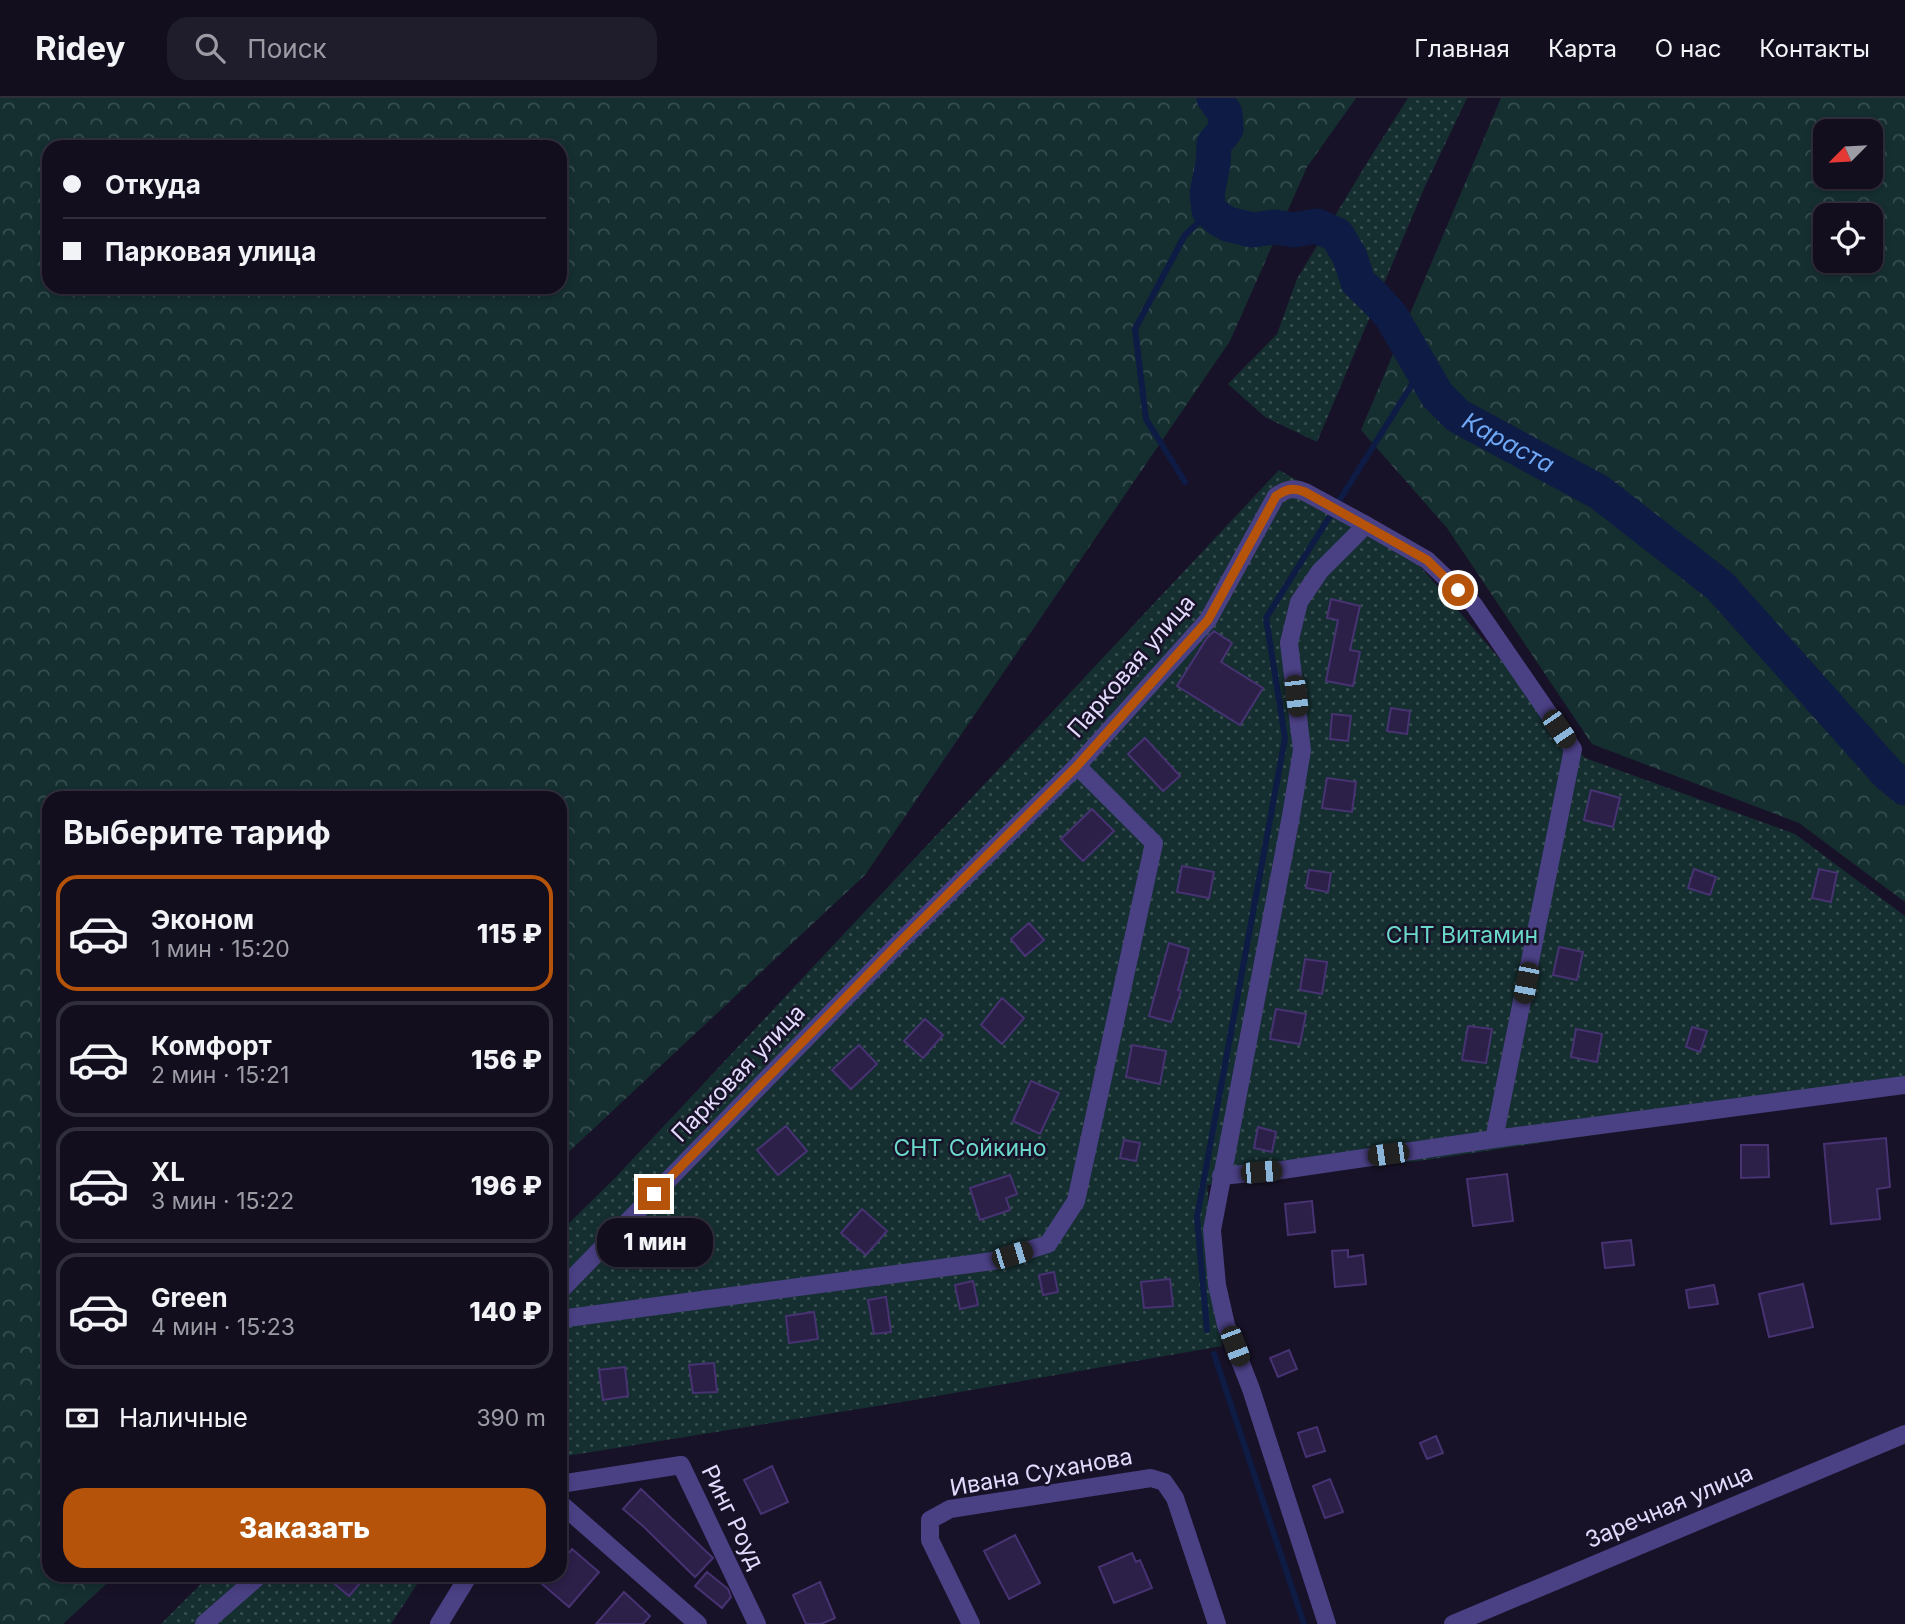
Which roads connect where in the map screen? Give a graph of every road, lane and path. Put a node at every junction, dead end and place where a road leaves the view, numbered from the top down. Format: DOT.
graph roads {
  1 [pos="1366,525"];
  2 [pos="1077,766"];
  3 [pos="1905,1085"];
  4 [pos="1494,1139"];
  5 [pos="1221,1176"];
  6 [pos="567,1284"];
  7 [pos="567,1318"];
  8 [pos="1905,1434"];
  9 [pos="567,1483"];
  10 [pos="567,1509"];
  11 [pos="252,1582"];
  12 [pos="465,1582"];
  13 [pos="204,1624"];
  14 [pos="439,1624"];
  15 [pos="698,1624"];
  16 [pos="757,1624"];
  17 [pos="971,1624"];
  18 [pos="1217,1624"];
  19 [pos="1327,1624"];
  20 [pos="1453,1624"];
  1 -- 2 [label="street, Парковая улица"];
  1 -- 4 [label="street, Парковая улица"];
  1 -- 5 [label="street"];
  2 -- 6 [label="street, Парковая улица"];
  2 -- 7 [label="street"];
  3 -- 4 [label="street"];
  4 -- 5 [label="street"];
  5 -- 19 [label="street"];
  8 -- 20 [label="street, Заречная улица"];
  9 -- 16 [label="street, Ринг Роуд"];
  10 -- 15 [label="street"];
  11 -- 13 [label="street"];
  12 -- 14 [label="street"];
  17 -- 18 [label="street, Ивана Суханова"];
}
